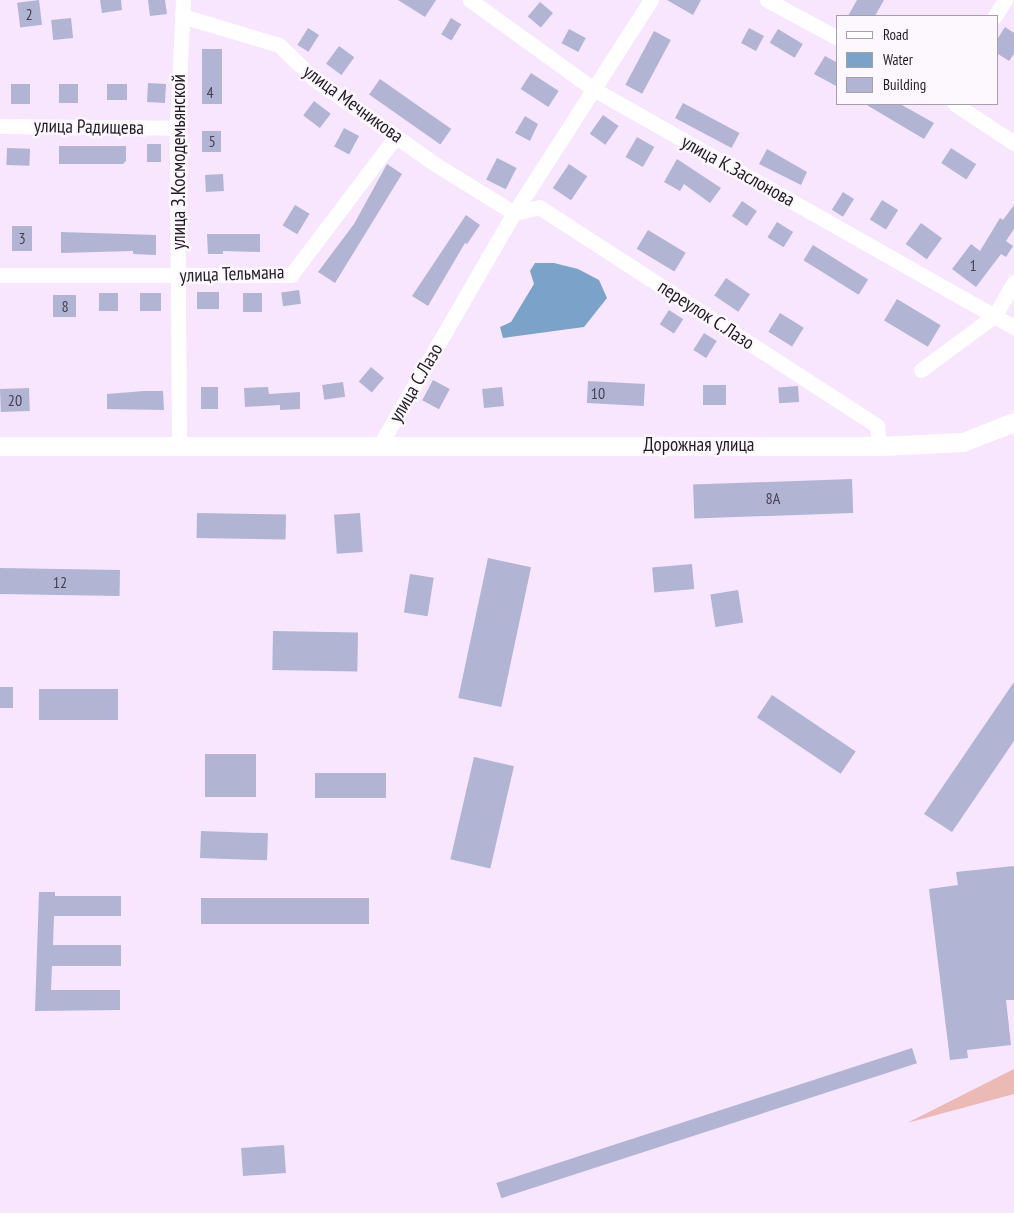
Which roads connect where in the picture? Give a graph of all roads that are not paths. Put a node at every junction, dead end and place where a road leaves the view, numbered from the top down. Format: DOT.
graph roads {
  1 [pos="183,0"];
  2 [pos="470,0"];
  3 [pos="651,0"];
  4 [pos="768,0"];
  5 [pos="1005,0"];
  6 [pos="996,15"];
  7 [pos="182,16"];
  8 [pos="836,37"];
  9 [pos="594,90"];
  10 [pos="957,105"];
  11 [pos="0,126"];
  12 [pos="177,128"];
  13 [pos="396,136"];
  14 [pos="1014,143"];
  15 [pos="514,213"];
  16 [pos="0,275"];
  17 [pos="179,275"];
  18 [pos="1014,282"];
  19 [pos="995,315"];
  20 [pos="1014,328"];
  21 [pos="921,370"];
  22 [pos="1014,422"];
  23 [pos="381,443"];
  24 [pos="179,445"];
  25 [pos="0,446"];
  26 [pos="879,446"];
  1 -- 7 [label="street, улица З.Космодемьянской"];
  2 -- 9 [label="street, улица К.Заслонова"];
  3 -- 9 [label="street, улица С.Лазо"];
  4 -- 8 [label="street"];
  5 -- 6 [label="street"];
  7 -- 12 [label="street, улица З.Космодемьянской"];
  7 -- 13 [label="street, улица Мечникова"];
  9 -- 15 [label="street, улица С.Лазо"];
  9 -- 19 [label="street, улица К.Заслонова"];
  10 -- 14 [label="street"];
  11 -- 12 [label="street, улица Радищева"];
  12 -- 17 [label="street, улица З.Космодемьянской"];
  13 -- 15 [label="street, улица Мечникова"];
  13 -- 17 [label="street, улица Тельмана"];
  15 -- 23 [label="street, улица С.Лазо"];
  15 -- 26 [label="street, переулок С.Лазо"];
  16 -- 17 [label="street, улица Тельмана"];
  17 -- 24 [label="street, улица З.Космодемьянской"];
  18 -- 19 [label="street"];
  19 -- 20 [label="street, улица К.Заслонова"];
  19 -- 21 [label="street"];
  22 -- 26 [label="street, Дорожная улица"];
  23 -- 24 [label="street, улица С.Лазо"];
  23 -- 26 [label="street, Дорожная улица"];
  24 -- 25 [label="street, улица С.Лазо"];
}
